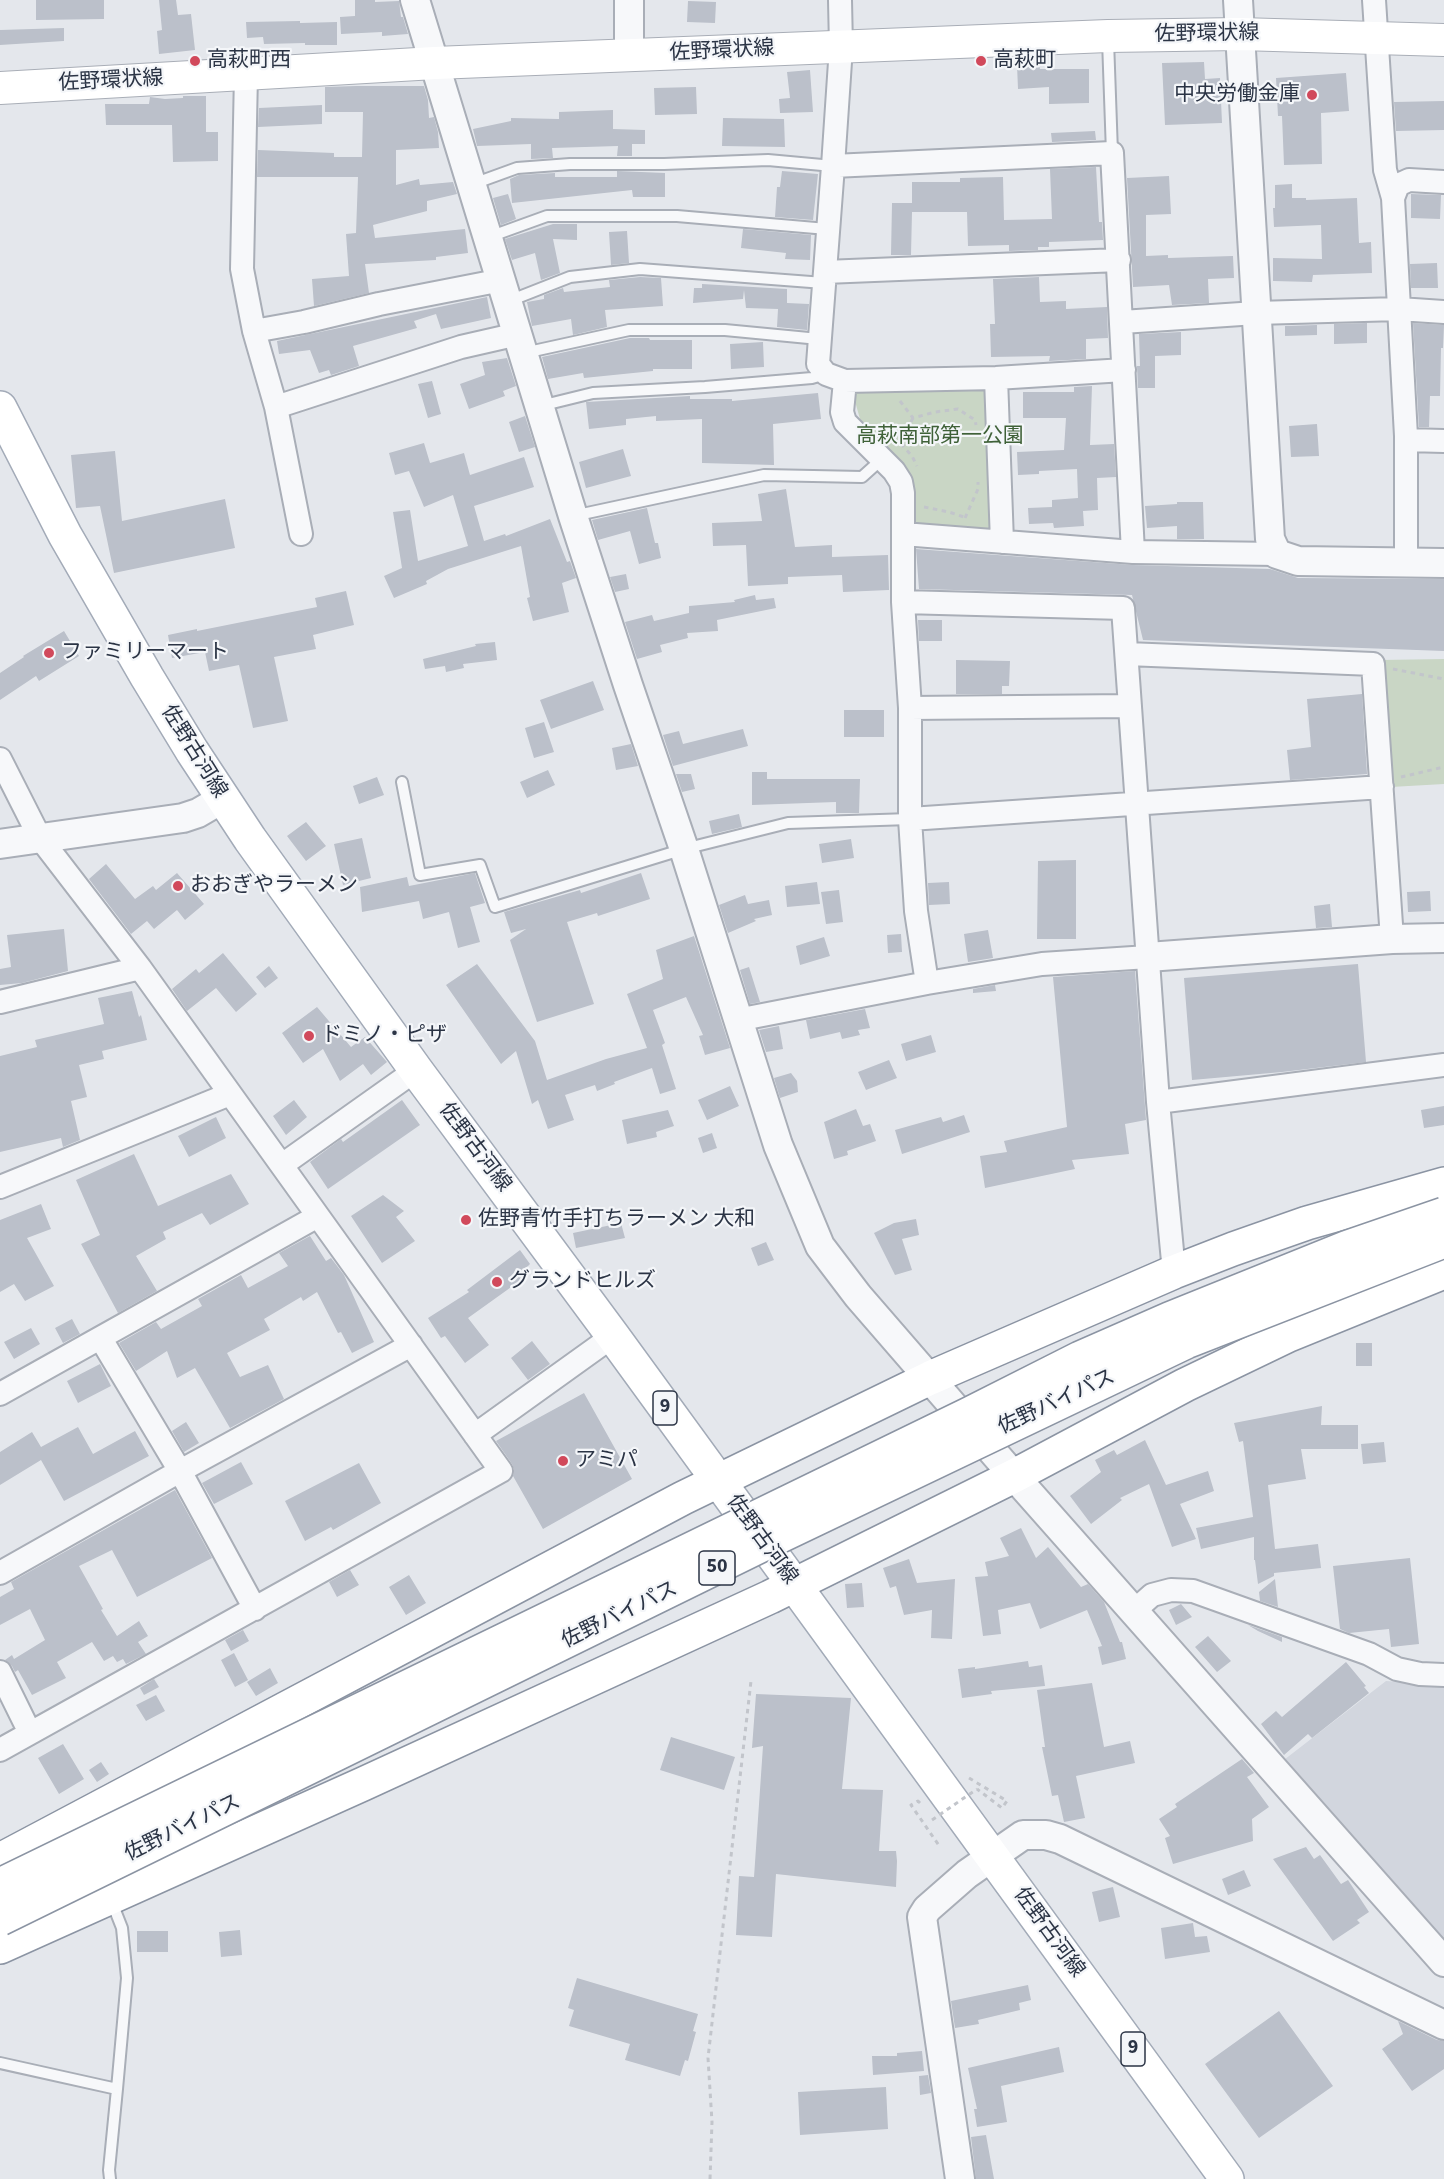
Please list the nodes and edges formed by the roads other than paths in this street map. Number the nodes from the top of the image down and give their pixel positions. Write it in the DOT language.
graph roads {
  1 [pos="415,0"];
  2 [pos="629,0"];
  3 [pos="840,0"];
  4 [pos="1238,0"];
  5 [pos="1374,0"];
  6 [pos="1240,34"];
  7 [pos="1108,36"];
  8 [pos="1376,37"];
  9 [pos="1444,40"];
  10 [pos="841,47"];
  11 [pos="629,56"];
  12 [pos="435,63"];
  13 [pos="246,74"];
  14 [pos="0,88"];
  15 [pos="1112,153"];
  16 [pos="833,166"];
  17 [pos="1444,182"];
  18 [pos="472,184"];
  19 [pos="1393,198"];
  20 [pos="827,229"];
  21 [pos="489,237"];
  22 [pos="1119,260"];
  23 [pos="824,277"];
  24 [pos="505,291"];
  25 [pos="1399,309"];
  26 [pos="1444,312"];
  27 [pos="1256,313"];
  28 [pos="1122,322"];
  29 [pos="254,331"];
  30 [pos="819,339"];
  31 [pos="521,344"];
  32 [pos="1124,370"];
  33 [pos="836,377"];
  34 [pos="996,378"];
  35 [pos="540,406"];
  36 [pos="276,407"];
  37 [pos="2,416"];
  38 [pos="1406,440"];
  39 [pos="1444,441"];
  40 [pos="882,459"];
  41 [pos="573,516"];
  42 [pos="301,534"];
  43 [pos="903,534"];
  44 [pos="1002,542"];
  45 [pos="1133,552"];
  46 [pos="1277,554"];
  47 [pos="1406,561"];
  48 [pos="1444,563"];
  49 [pos="903,602"];
  50 [pos="1127,654"];
  51 [pos="1130,706"];
  52 [pos="910,708"];
  53 [pos="0,759"];
  54 [pos="402,782"];
  55 [pos="1382,784"];
  56 [pos="222,799"];
  57 [pos="1138,803"];
  58 [pos="910,819"];
  59 [pos="40,838"];
  60 [pos="0,844"];
  61 [pos="684,849"];
  62 [pos="1444,938"];
  63 [pos="1392,939"];
  64 [pos="1148,957"];
  65 [pos="140,968"];
  66 [pos="927,983"];
  67 [pos="0,1002"];
  68 [pos="737,1020"];
  69 [pos="1444,1065"];
  70 [pos="416,1070"];
  71 [pos="230,1094"];
  72 [pos="1158,1102"];
  73 [pos="282,1166"];
  74 [pos="1444,1184"];
  75 [pos="0,1187"];
  76 [pos="1444,1214"];
  77 [pos="318,1216"];
  78 [pos="1444,1242"];
  79 [pos="1174,1272"];
  80 [pos="1444,1272"];
  81 [pos="613,1336"];
  82 [pos="101,1339"];
  83 [pos="411,1346"];
  84 [pos="930,1378"];
  85 [pos="0,1394"];
  86 [pos="475,1435"];
  87 [pos="180,1472"];
  88 [pos="1014,1476"];
  89 [pos="717,1480"];
  90 [pos="0,1574"];
  91 [pos="794,1586"];
  92 [pos="255,1609"];
  93 [pos="1134,1611"];
  94 [pos="0,1672"];
  95 [pos="1444,1675"];
  96 [pos="30,1733"];
  97 [pos="0,1750"];
  98 [pos="992,1855"];
  99 [pos="0,1860"];
  100 [pos="0,1885"];
  101 [pos="110,1898"];
  102 [pos="0,1919"];
  103 [pos="0,1947"];
  104 [pos="1444,1962"];
  105 [pos="1440,2020"];
  106 [pos="0,2063"];
  107 [pos="117,2089"];
  108 [pos="110,2179"];
  109 [pos="960,2179"];
  110 [pos="1227,2179"];
  1 -- 12 [label="street"];
  2 -- 11 [label="street"];
  3 -- 10 [label="street"];
  4 -- 6 [label="street"];
  5 -- 8 [label="street"];
  6 -- 7 [label="main road, 佐野環状線"];
  6 -- 8 [label="main road, 佐野環状線"];
  6 -- 27 [label="street"];
  7 -- 10 [label="main road, 佐野環状線"];
  7 -- 15 [label="lane"];
  8 -- 9 [label="main road, 佐野環状線"];
  8 -- 19 [label="street"];
  10 -- 11 [label="main road, 佐野環状線"];
  10 -- 16 [label="street"];
  11 -- 12 [label="main road, 佐野環状線"];
  12 -- 13 [label="main road, 佐野環状線"];
  12 -- 18 [label="street"];
  13 -- 14 [label="main road, 佐野環状線"];
  13 -- 29 [label="street"];
  15 -- 16 [label="street"];
  15 -- 22 [label="street"];
  16 -- 18 [label="lane"];
  16 -- 20 [label="street"];
  17 -- 19 [label="street"];
  18 -- 21 [label="street"];
  19 -- 25 [label="street"];
  20 -- 21 [label="lane"];
  20 -- 23 [label="street"];
  21 -- 24 [label="street"];
  22 -- 23 [label="street"];
  22 -- 28 [label="street"];
  23 -- 24 [label="lane"];
  23 -- 30 [label="street"];
  24 -- 29 [label="street"];
  24 -- 31 [label="street"];
  25 -- 26 [label="street"];
  25 -- 27 [label="street"];
  25 -- 38 [label="street"];
  27 -- 28 [label="street"];
  27 -- 46 [label="street"];
  28 -- 32 [label="street"];
  29 -- 36 [label="street"];
  30 -- 31 [label="lane"];
  30 -- 33 [label="street"];
  31 -- 35 [label="street"];
  31 -- 36 [label="street"];
  32 -- 34 [label="street"];
  32 -- 45 [label="street"];
  33 -- 34 [label="street"];
  33 -- 35 [label="lane"];
  33 -- 40 [label="street"];
  34 -- 44 [label="street"];
  35 -- 41 [label="street"];
  36 -- 42 [label="street"];
  37 -- 56 [label="main road, 佐野古河線 / 9"];
  38 -- 39 [label="street"];
  38 -- 47 [label="street"];
  40 -- 41 [label="lane"];
  40 -- 43 [label="street"];
  41 -- 61 [label="street"];
  43 -- 44 [label="street"];
  43 -- 49 [label="street"];
  44 -- 45 [label="street"];
  45 -- 46 [label="street"];
  46 -- 47 [label="street"];
  47 -- 48 [label="street"];
  49 -- 50 [label="street"];
  49 -- 52 [label="street"];
  50 -- 51 [label="street"];
  50 -- 55 [label="street"];
  51 -- 52 [label="street"];
  51 -- 57 [label="street"];
  52 -- 58 [label="street"];
  53 -- 59 [label="street"];
  54 -- 61 [label="lane"];
  55 -- 57 [label="street"];
  55 -- 63 [label="street"];
  56 -- 59 [label="street"];
  56 -- 70 [label="main road, 佐野古河線 / 9"];
  57 -- 58 [label="street"];
  57 -- 64 [label="street"];
  58 -- 61 [label="lane"];
  58 -- 66 [label="street"];
  59 -- 60 [label="street"];
  59 -- 65 [label="street"];
  61 -- 68 [label="street"];
  62 -- 63 [label="street"];
  63 -- 64 [label="street"];
  64 -- 66 [label="street"];
  64 -- 72 [label="street"];
  65 -- 67 [label="street"];
  65 -- 71 [label="street"];
  66 -- 68 [label="street"];
  68 -- 84 [label="street"];
  69 -- 72 [label="street"];
  70 -- 73 [label="street"];
  70 -- 81 [label="main road, 佐野古河線 / 9"];
  71 -- 73 [label="street"];
  71 -- 75 [label="street"];
  72 -- 79 [label="street"];
  73 -- 77 [label="street"];
  74 -- 79 [label="main road"];
  76 -- 100 [label="main road, 佐野バイパス / 50, bridge"];
  77 -- 82 [label="street"];
  77 -- 83 [label="street"];
  78 -- 102 [label="main road, 佐野バイパス / 50, bridge"];
  79 -- 84 [label="main road"];
  80 -- 88 [label="main road"];
  81 -- 86 [label="street"];
  81 -- 89 [label="main road, 佐野古河線 / 9"];
  82 -- 85 [label="street"];
  82 -- 87 [label="street"];
  83 -- 86 [label="street"];
  83 -- 87 [label="street"];
  84 -- 88 [label="street"];
  84 -- 89 [label="main road"];
  86 -- 92 [label="street"];
  87 -- 90 [label="street"];
  87 -- 92 [label="street"];
  88 -- 91 [label="main road"];
  88 -- 93 [label="street"];
  89 -- 91 [label="main road, 佐野古河線 / 9"];
  89 -- 99 [label="main road"];
  91 -- 98 [label="main road, 佐野古河線 / 9"];
  91 -- 101 [label="main road"];
  92 -- 96 [label="street"];
  93 -- 95 [label="street"];
  93 -- 104 [label="street"];
  94 -- 96 [label="street"];
  96 -- 97 [label="street"];
  98 -- 105 [label="street"];
  98 -- 109 [label="street"];
  98 -- 110 [label="main road, 佐野古河線 / 9"];
  101 -- 103 [label="main road"];
  101 -- 107 [label="lane"];
  106 -- 107 [label="lane"];
  107 -- 108 [label="lane"];
}
